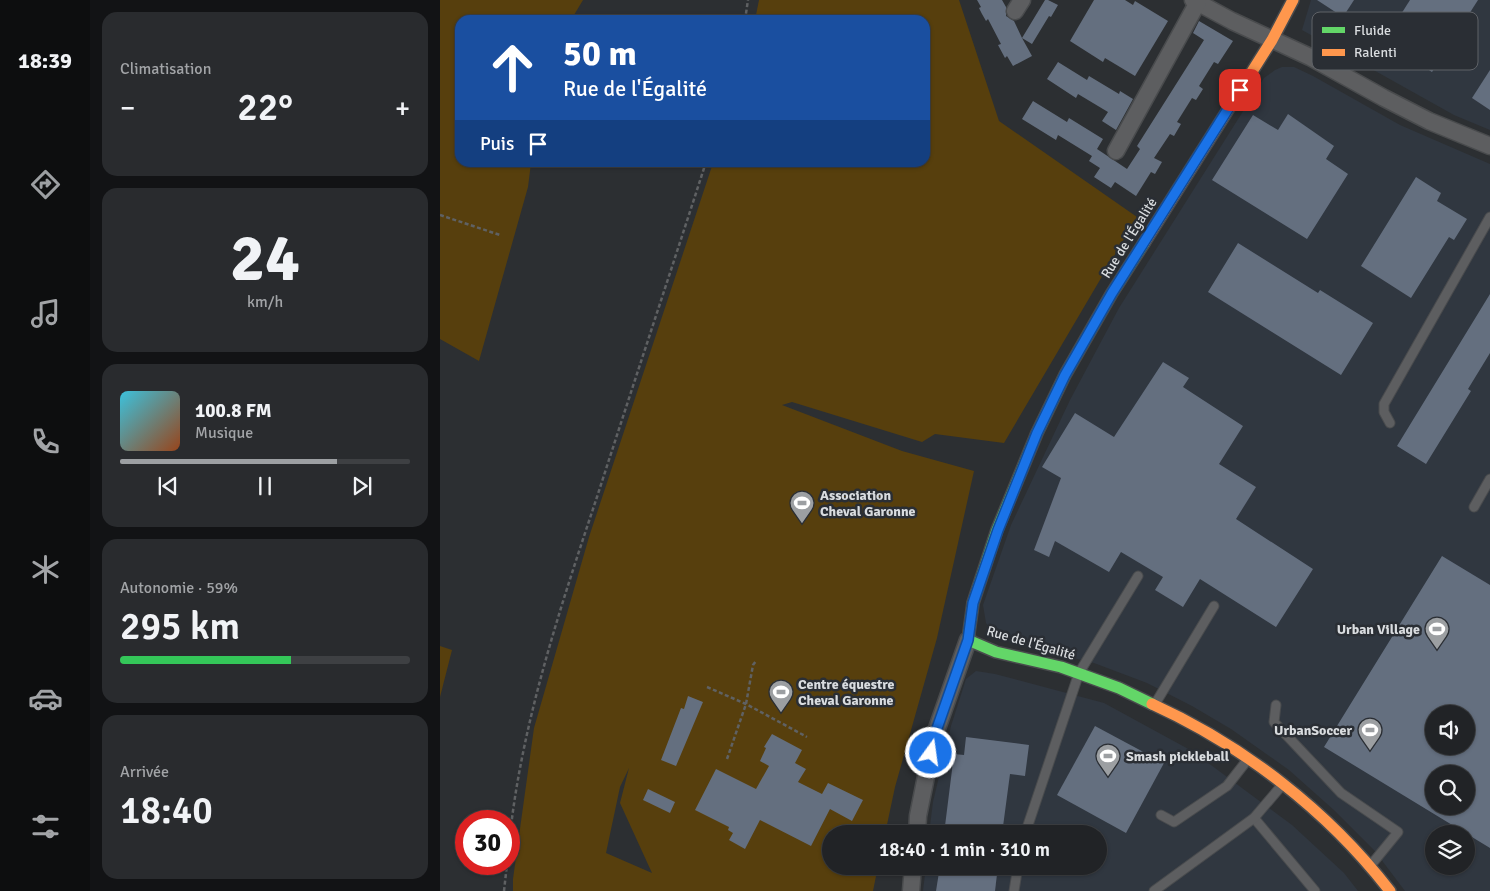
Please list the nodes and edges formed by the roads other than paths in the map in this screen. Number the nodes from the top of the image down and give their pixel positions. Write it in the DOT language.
graph roads {
  1 [pos="1293,0"];
  2 [pos="1196,1"];
  3 [pos="1272,40"];
  4 [pos="1312,57"];
  5 [pos="1335,70"];
  6 [pos="1490,146"];
  7 [pos="1116,151"];
  8 [pos="1490,217"];
  9 [pos="1390,423"];
  10 [pos="1490,479"];
  11 [pos="1474,507"];
  12 [pos="1138,576"];
  13 [pos="1214,606"];
  14 [pos="968,640"];
  15 [pos="1079,673"];
  16 [pos="1154,704"];
  17 [pos="1276,705"];
  18 [pos="1248,758"];
  19 [pos="1283,784"];
  20 [pos="1161,814"];
  21 [pos="1254,818"];
  22 [pos="918,825"];
  23 [pos="1028,825"];
  24 [pos="1370,865"];
  25 [pos="912,875"];
  26 [pos="1017,875"];
  27 [pos="911,891"];
  28 [pos="1014,891"];
  29 [pos="1154,891"];
  30 [pos="1315,891"];
  31 [pos="1390,891"];
  1 -- 3 [label="street, Rue de l'Égalité"];
  2 -- 3 [label="street"];
  2 -- 7 [label="street"];
  3 -- 4 [label="street"];
  3 -- 14 [label="street, Rue de l'Égalité"];
  5 -- 6 [label="street"];
  8 -- 9 [label="lane"];
  10 -- 11 [label="lane"];
  12 -- 15 [label="lane"];
  13 -- 16 [label="lane"];
  14 -- 15 [label="street, Rue de l'Égalité"];
  14 -- 22 [label="street"];
  15 -- 16 [label="street, Rue de l'Égalité"];
  15 -- 23 [label="lane"];
  16 -- 18 [label="street, Rue de l'Égalité"];
  17 -- 24 [label="lane"];
  18 -- 19 [label="street, Rue de l'Égalité"];
  18 -- 20 [label="lane"];
  19 -- 21 [label="lane"];
  19 -- 24 [label="street, Rue de l'Égalité"];
  21 -- 29 [label="lane"];
  21 -- 30 [label="lane"];
  24 -- 31 [label="street, Rue de l'Égalité"];
  25 -- 27 [label="street"];
  26 -- 28 [label="lane"];
}
